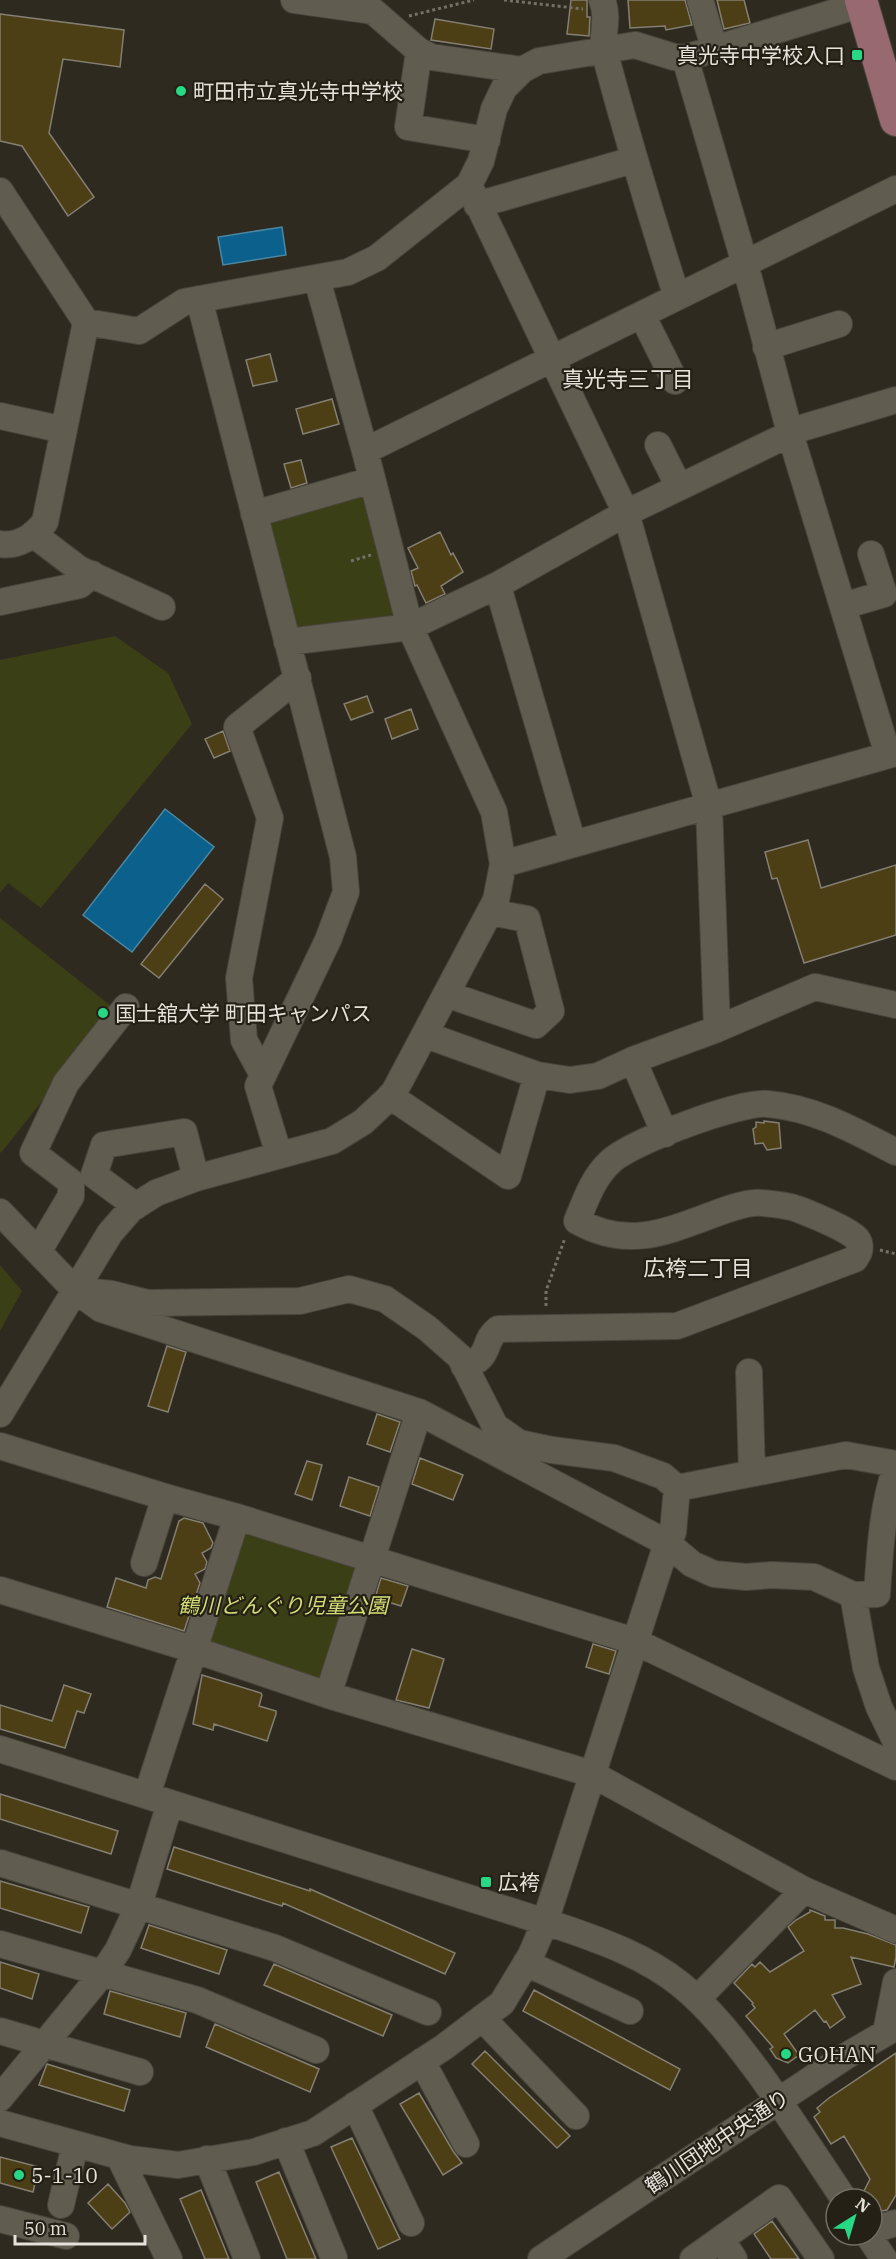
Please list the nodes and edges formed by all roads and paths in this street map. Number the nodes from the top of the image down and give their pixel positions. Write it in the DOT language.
graph roads {
  1 [pos="294,0"];
  2 [pos="474,0"];
  3 [pos="504,0"];
  4 [pos="700,0"];
  5 [pos="862,2"];
  6 [pos="604,6"];
  7 [pos="387,22"];
  8 [pos="714,47"];
  9 [pos="603,49"];
  10 [pos="419,51"];
  11 [pos="887,53"];
  12 [pos="686,57"];
  13 [pos="522,70"];
  14 [pos="896,120"];
  15 [pos="487,140"];
  16 [pos="633,160"];
  17 [pos="896,189"];
  18 [pos="0,191"];
  19 [pos="473,195"];
  20 [pos="745,264"];
  21 [pos="317,279"];
  22 [pos="677,297"];
  23 [pos="199,299"];
  24 [pos="642,315"];
  25 [pos="86,322"];
  26 [pos="839,324"];
  27 [pos="766,347"];
  28 [pos="551,360"];
  29 [pos="675,381"];
  30 [pos="896,400"];
  31 [pos="0,416"];
  32 [pos="64,430"];
  33 [pos="790,434"];
  34 [pos="658,445"];
  35 [pos="365,451"];
  36 [pos="372,480"];
  37 [pos="679,487"];
  38 [pos="626,513"];
  39 [pos="254,514"];
  40 [pos="33,534"];
  41 [pos="0,544"];
  42 [pos="871,554"];
  43 [pos="92,574"];
  44 [pos="496,586"];
  45 [pos="0,602"];
  46 [pos="843,606"];
  47 [pos="162,607"];
  48 [pos="410,627"];
  49 [pos="287,642"];
  50 [pos="298,678"];
  51 [pos="892,754"];
  52 [pos="709,806"];
  53 [pos="573,844"];
  54 [pos="503,864"];
  55 [pos="490,912"];
  56 [pos="446,994"];
  57 [pos="896,1005"];
  58 [pos="126,1006"];
  59 [pos="717,1029"];
  60 [pos="426,1035"];
  61 [pos="633,1060"];
  62 [pos="263,1075"];
  63 [pos="537,1075"];
  64 [pos="390,1096"];
  65 [pos="665,1134"];
  66 [pos="896,1152"];
  67 [pos="279,1155"];
  68 [pos="196,1178"];
  69 [pos="136,1206"];
  70 [pos="0,1212"];
  71 [pos="563,1246"];
  72 [pos="39,1250"];
  73 [pos="75,1290"];
  74 [pos="546,1304"];
  75 [pos="464,1366"];
  76 [pos="749,1372"];
  77 [pos="419,1412"];
  78 [pos="0,1414"];
  79 [pos="0,1446"];
  80 [pos="896,1466"];
  81 [pos="752,1473"];
  82 [pos="677,1488"];
  83 [pos="165,1497"];
  84 [pos="237,1516"];
  85 [pos="667,1543"];
  86 [pos="373,1559"];
  87 [pos="144,1563"];
  88 [pos="0,1590"];
  89 [pos="853,1595"];
  90 [pos="634,1641"];
  91 [pos="195,1650"];
  92 [pos="328,1695"];
  93 [pos="896,1742"];
  94 [pos="0,1749"];
  95 [pos="896,1767"];
  96 [pos="592,1774"];
  97 [pos="158,1799"];
  98 [pos="0,1863"];
  99 [pos="804,1890"];
  100 [pos="139,1905"];
  101 [pos="544,1922"];
  102 [pos="896,1930"];
  103 [pos="0,1944"];
  104 [pos="526,1963"];
  105 [pos="102,1974"];
  106 [pos="896,1982"];
  107 [pos="697,1999"];
  108 [pos="630,2011"];
  109 [pos="428,2012"];
  110 [pos="483,2018"];
  111 [pos="891,2030"];
  112 [pos="0,2031"];
  113 [pos="42,2044"];
  114 [pos="316,2050"];
  115 [pos="422,2061"];
  116 [pos="140,2072"];
  117 [pos="0,2098"];
  118 [pos="778,2100"];
  119 [pos="355,2105"];
  120 [pos="576,2116"];
  121 [pos="0,2123"];
  122 [pos="286,2141"];
  123 [pos="466,2144"];
  124 [pos="75,2145"];
  125 [pos="119,2156"];
  126 [pos="207,2160"];
  127 [pos="836,2187"];
  128 [pos="61,2205"];
  129 [pos="0,2219"];
  130 [pos="411,2223"];
  131 [pos="66,2235"];
  132 [pos="728,2249"];
  133 [pos="334,2258"];
  134 [pos="169,2259"];
  135 [pos="247,2259"];
  136 [pos="541,2259"];
  137 [pos="693,2259"];
  138 [pos="821,2259"];
  1 -- 7 [label="street"];
  2 -- 7 [label="path"];
  3 -- 6 [label="path"];
  4 -- 8 [label="street"];
  5 -- 8 [label="street"];
  5 -- 11 [label="main road"];
  6 -- 9 [label="street"];
  7 -- 10 [label="street"];
  8 -- 12 [label="street"];
  9 -- 12 [label="street"];
  9 -- 13 [label="street"];
  9 -- 16 [label="street"];
  10 -- 13 [label="street"];
  10 -- 15 [label="street"];
  11 -- 14 [label="main road"];
  12 -- 20 [label="street"];
  13 -- 15 [label="street"];
  15 -- 19 [label="street"];
  16 -- 19 [label="street"];
  16 -- 22 [label="street"];
  17 -- 20 [label="street"];
  18 -- 25 [label="street"];
  19 -- 21 [label="street"];
  19 -- 28 [label="street"];
  20 -- 22 [label="street"];
  20 -- 27 [label="street"];
  21 -- 23 [label="street"];
  21 -- 35 [label="street"];
  22 -- 24 [label="street"];
  23 -- 25 [label="street"];
  23 -- 39 [label="street"];
  24 -- 28 [label="street"];
  24 -- 29 [label="street"];
  25 -- 32 [label="street"];
  26 -- 27 [label="street"];
  27 -- 33 [label="street"];
  28 -- 35 [label="street"];
  28 -- 38 [label="street"];
  30 -- 33 [label="street"];
  31 -- 32 [label="street"];
  32 -- 40 [label="street"];
  33 -- 37 [label="street"];
  33 -- 46 [label="street"];
  34 -- 37 [label="street"];
  35 -- 36 [label="street"];
  36 -- 39 [label="street"];
  36 -- 48 [label="street"];
  37 -- 38 [label="street"];
  38 -- 44 [label="street"];
  38 -- 52 [label="street"];
  39 -- 49 [label="street"];
  40 -- 41 [label="street"];
  40 -- 43 [label="street"];
  42 -- 46 [label="street"];
  43 -- 45 [label="street"];
  43 -- 47 [label="street"];
  44 -- 48 [label="street"];
  44 -- 53 [label="street"];
  46 -- 51 [label="street"];
  48 -- 49 [label="street"];
  48 -- 54 [label="street"];
  49 -- 50 [label="street"];
  50 -- 62 [label="street"];
  50 -- 62 [label="street"];
  51 -- 52 [label="street"];
  52 -- 53 [label="street"];
  52 -- 59 [label="street"];
  53 -- 54 [label="street"];
  54 -- 55 [label="street"];
  55 -- 56 [label="street"];
  55 -- 56 [label="street"];
  56 -- 60 [label="street"];
  57 -- 59 [label="street"];
  58 -- 72 [label="street"];
  59 -- 61 [label="street"];
  60 -- 63 [label="street"];
  60 -- 64 [label="street"];
  61 -- 63 [label="street"];
  61 -- 65 [label="street"];
  62 -- 67 [label="street"];
  63 -- 64 [label="street"];
  64 -- 67 [label="street"];
  65 -- 66 [label="street"];
  65 -- 75 [label="street"];
  67 -- 68 [label="street"];
  68 -- 69 [label="street"];
  68 -- 69 [label="street"];
  69 -- 73 [label="street"];
  70 -- 72 [label="street"];
  71 -- 74 [label="path"];
  72 -- 73 [label="street"];
  73 -- 75 [label="street"];
  73 -- 77 [label="street"];
  73 -- 78 [label="street"];
  75 -- 82 [label="street"];
  76 -- 81 [label="street"];
  77 -- 85 [label="street"];
  77 -- 86 [label="street"];
  79 -- 83 [label="street"];
  80 -- 81 [label="street"];
  80 -- 89 [label="street"];
  81 -- 82 [label="street"];
  82 -- 85 [label="street"];
  83 -- 84 [label="street"];
  83 -- 87 [label="street"];
  84 -- 86 [label="street"];
  84 -- 91 [label="street"];
  85 -- 89 [label="street"];
  85 -- 90 [label="street"];
  86 -- 90 [label="street"];
  86 -- 92 [label="street"];
  88 -- 91 [label="street"];
  89 -- 93 [label="street"];
  90 -- 95 [label="street"];
  90 -- 96 [label="street"];
  91 -- 92 [label="street"];
  91 -- 97 [label="street"];
  92 -- 96 [label="street"];
  94 -- 97 [label="street"];
  96 -- 99 [label="street"];
  96 -- 101 [label="street"];
  97 -- 100 [label="street"];
  97 -- 101 [label="street"];
  98 -- 100 [label="street"];
  99 -- 102 [label="street"];
  99 -- 107 [label="street"];
  100 -- 105 [label="street"];
  100 -- 109 [label="street"];
  101 -- 104 [label="street"];
  101 -- 107 [label="street"];
  103 -- 105 [label="street"];
  104 -- 108 [label="street"];
  104 -- 110 [label="street"];
  105 -- 113 [label="street"];
  105 -- 114 [label="street"];
  106 -- 111 [label="street"];
  107 -- 118 [label="street"];
  110 -- 115 [label="street"];
  110 -- 120 [label="street"];
  111 -- 118 [label="street, 鶴川団地中央通り"];
  112 -- 113 [label="street"];
  113 -- 116 [label="street"];
  113 -- 117 [label="street"];
  115 -- 119 [label="street"];
  115 -- 123 [label="street"];
  118 -- 127 [label="street"];
  118 -- 136 [label="street, 鶴川団地中央通り"];
  119 -- 122 [label="street"];
  119 -- 130 [label="street"];
  121 -- 124 [label="street"];
  122 -- 126 [label="street"];
  122 -- 133 [label="street"];
  124 -- 125 [label="street"];
  124 -- 128 [label="street"];
  125 -- 126 [label="street"];
  125 -- 134 [label="street"];
  126 -- 135 [label="street"];
  129 -- 131 [label="street"];
  132 -- 137 [label="street"];
  132 -- 138 [label="street"];
}
